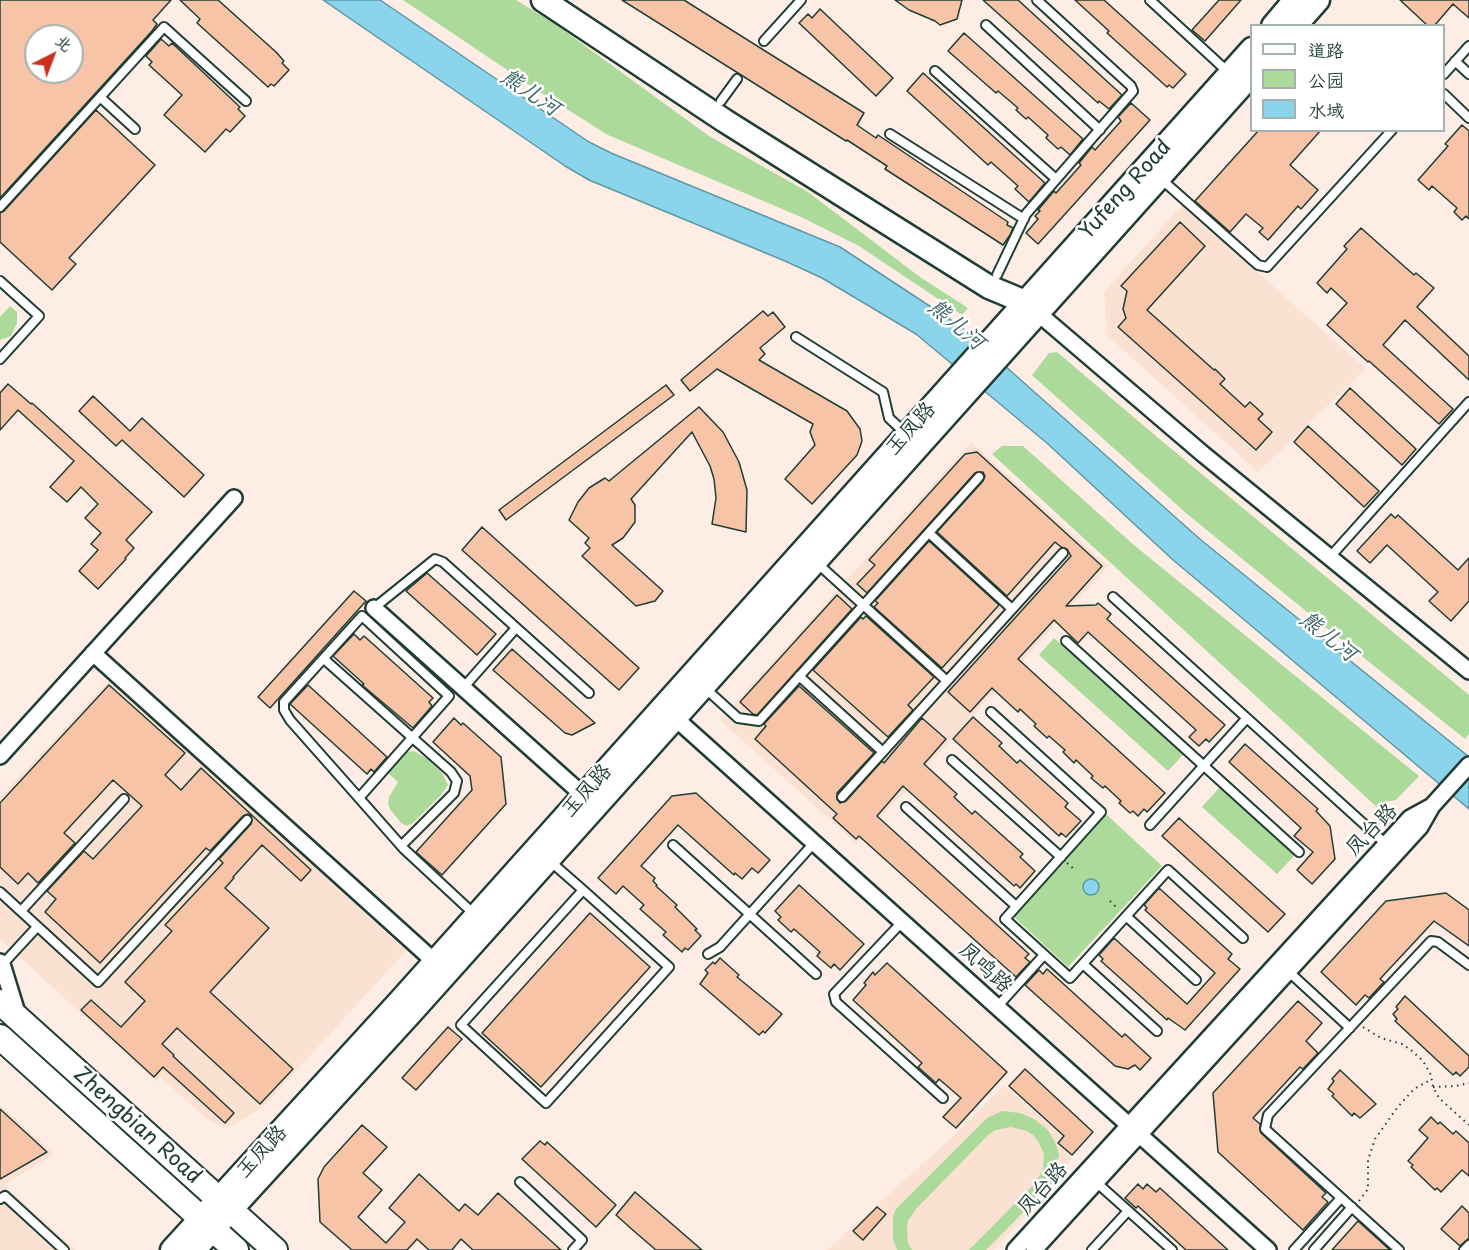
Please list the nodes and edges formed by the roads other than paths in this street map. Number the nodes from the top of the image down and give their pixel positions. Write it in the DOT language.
graph roads {
  1 [pos="543,0"];
  2 [pos="569,0"];
  3 [pos="801,0"];
  4 [pos="1037,0"];
  5 [pos="1150,0"];
  6 [pos="1296,0"];
  7 [pos="1318,0"];
  8 [pos="1275,24"];
  9 [pos="1297,24"];
  10 [pos="986,26"];
  11 [pos="764,41"];
  12 [pos="1469,46"];
  13 [pos="1250,52"];
  14 [pos="1455,61"];
  15 [pos="935,70"];
  16 [pos="1445,72"];
  17 [pos="1241,74"];
  18 [pos="1469,74"];
  19 [pos="737,79"];
  20 [pos="1445,96"];
  21 [pos="100,97"];
  22 [pos="246,101"];
  23 [pos="721,101"];
  24 [pos="1469,118"];
  25 [pos="135,129"];
  26 [pos="1100,130"];
  27 [pos="1390,132"];
  28 [pos="890,134"];
  29 [pos="1159,177"];
  30 [pos="1056,179"];
  31 [pos="0,207"];
  32 [pos="1024,219"];
  33 [pos="997,275"];
  34 [pos="0,281"];
  35 [pos="1031,307"];
  36 [pos="1007,334"];
  37 [pos="796,337"];
  38 [pos="0,359"];
  39 [pos="953,394"];
  40 [pos="1469,402"];
  41 [pos="906,434"];
  42 [pos="979,477"];
  43 [pos="234,498"];
  44 [pos="928,533"];
  45 [pos="1063,553"];
  46 [pos="1330,557"];
  47 [pos="815,561"];
  48 [pos="1113,597"];
  49 [pos="864,605"];
  50 [pos="374,608"];
  51 [pos="1012,609"];
  52 [pos="516,628"];
  53 [pos="1066,641"];
  54 [pos="93,653"];
  55 [pos="324,659"];
  56 [pos="1469,671"];
  57 [pos="799,676"];
  58 [pos="947,681"];
  59 [pos="702,686"];
  60 [pos="463,688"];
  61 [pos="589,693"];
  62 [pos="991,712"];
  63 [pos="674,717"];
  64 [pos="1246,718"];
  65 [pos="412,738"];
  66 [pos="883,752"];
  67 [pos="0,756"];
  68 [pos="952,760"];
  69 [pos="1204,765"];
  70 [pos="1469,765"];
  71 [pos="583,795"];
  72 [pos="842,797"];
  73 [pos="359,798"];
  74 [pos="124,799"];
  75 [pos="1432,806"];
  76 [pos="906,807"];
  77 [pos="248,820"];
  78 [pos="1150,825"];
  79 [pos="814,843"];
  80 [pos="1386,844"];
  81 [pos="673,845"];
  82 [pos="401,846"];
  83 [pos="1299,852"];
  84 [pos="1061,857"];
  85 [pos="548,859"];
  86 [pos="583,890"];
  87 [pos="0,892"];
  88 [pos="1016,906"];
  89 [pos="21,911"];
  90 [pos="750,914"];
  91 [pos="476,916"];
  92 [pos="1126,916"];
  93 [pos="902,922"];
  94 [pos="37,927"];
  95 [pos="1243,938"];
  96 [pos="708,954"];
  97 [pos="1044,955"];
  98 [pos="435,962"];
  99 [pos="1,964"];
  100 [pos="1083,964"];
  101 [pos="1469,965"];
  102 [pos="1288,971"];
  103 [pos="816,974"];
  104 [pos="1196,980"];
  105 [pos="0,1002"];
  106 [pos="997,1007"];
  107 [pos="19,1019"];
  108 [pos="1350,1028"];
  109 [pos="1157,1031"];
  110 [pos="0,1038"];
  111 [pos="943,1098"];
  112 [pos="1134,1129"];
  113 [pos="520,1182"];
  114 [pos="1096,1182"];
  115 [pos="0,1198"];
  116 [pos="1341,1198"];
  117 [pos="224,1204"];
  118 [pos="1352,1207"];
  119 [pos="1128,1211"];
  120 [pos="207,1224"];
  121 [pos="1469,1245"];
  122 [pos="64,1250"];
  123 [pos="172,1250"];
  124 [pos="194,1250"];
  125 [pos="236,1250"];
  126 [pos="275,1250"];
  127 [pos="573,1250"];
  128 [pos="1015,1250"];
  129 [pos="1034,1250"];
  130 [pos="1092,1250"];
  131 [pos="1172,1250"];
  132 [pos="1268,1250"];
  133 [pos="1294,1250"];
  134 [pos="1314,1250"];
  135 [pos="1399,1250"];
  136 [pos="1464,1250"];
  1 -- 35 [label="street"];
  2 -- 23 [label="street"];
  3 -- 11 [label="lane"];
  4 -- 26 [label="lane"];
  5 -- 17 [label="lane"];
  6 -- 8 [label="street"];
  7 -- 9 [label="street"];
  10 -- 26 [label="lane"];
  12 -- 14 [label="lane"];
  13 -- 17 [label="street, Yufeng Road"];
  14 -- 16 [label="lane"];
  14 -- 18 [label="lane"];
  15 -- 30 [label="lane"];
  17 -- 29 [label="street, Yufeng Road"];
  17 -- 35 [label="street, Yufeng Road"];
  19 -- 23 [label="lane"];
  20 -- 24 [label="lane"];
  21 -- 22 [label="lane"];
  21 -- 25 [label="lane"];
  21 -- 31 [label="lane"];
  23 -- 33 [label="street"];
  26 -- 30 [label="lane"];
  27 -- 29 [label="lane"];
  28 -- 32 [label="lane"];
  29 -- 35 [label="street, Yufeng Road"];
  30 -- 32 [label="lane"];
  32 -- 33 [label="lane"];
  33 -- 35 [label="street"];
  34 -- 38 [label="lane"];
  35 -- 36 [label="street, Yufeng Road"];
  35 -- 46 [label="street"];
  36 -- 39 [label="street, 玉凤路"];
  37 -- 41 [label="lane"];
  39 -- 41 [label="street, 玉凤路"];
  39 -- 47 [label="street, 玉凤路"];
  40 -- 46 [label="lane"];
  41 -- 71 [label="street, 玉凤路"];
  42 -- 44 [label="lane"];
  43 -- 54 [label="street"];
  44 -- 49 [label="lane"];
  44 -- 51 [label="lane"];
  45 -- 51 [label="lane"];
  46 -- 56 [label="street"];
  47 -- 49 [label="lane"];
  47 -- 59 [label="street, 玉凤路"];
  48 -- 64 [label="lane"];
  49 -- 57 [label="lane"];
  49 -- 58 [label="lane"];
  50 -- 52 [label="lane"];
  50 -- 60 [label="street"];
  51 -- 58 [label="lane"];
  52 -- 60 [label="lane"];
  52 -- 61 [label="lane"];
  53 -- 69 [label="lane"];
  54 -- 67 [label="street"];
  54 -- 98 [label="street"];
  55 -- 65 [label="lane"];
  55 -- 65 [label="lane"];
  55 -- 73 [label="lane"];
  57 -- 59 [label="lane"];
  57 -- 66 [label="lane"];
  58 -- 66 [label="lane"];
  59 -- 63 [label="street, 玉凤路"];
  60 -- 71 [label="street"];
  62 -- 84 [label="lane"];
  63 -- 79 [label="street, 凤鸣路"];
  63 -- 85 [label="street, 玉凤路"];
  64 -- 69 [label="lane"];
  64 -- 80 [label="lane"];
  65 -- 73 [label="lane"];
  65 -- 82 [label="lane"];
  66 -- 72 [label="lane"];
  68 -- 84 [label="lane"];
  69 -- 78 [label="lane"];
  69 -- 83 [label="lane"];
  70 -- 75 [label="street"];
  71 -- 91 [label="street, 玉凤路"];
  73 -- 82 [label="lane"];
  74 -- 89 [label="lane"];
  75 -- 80 [label="street, 凤台路"];
  75 -- 102 [label="street, 凤台路"];
  76 -- 88 [label="lane"];
  77 -- 94 [label="lane"];
  79 -- 90 [label="lane"];
  79 -- 93 [label="street, 凤鸣路"];
  80 -- 112 [label="street, 凤台路"];
  81 -- 90 [label="lane"];
  82 -- 91 [label="lane"];
  84 -- 88 [label="lane"];
  85 -- 86 [label="lane"];
  85 -- 117 [label="street, 玉凤路"];
  86 -- 86 [label="lane"];
  87 -- 89 [label="lane"];
  88 -- 97 [label="lane"];
  89 -- 94 [label="lane"];
  90 -- 96 [label="lane"];
  90 -- 103 [label="lane"];
  91 -- 98 [label="street, 玉凤路"];
  92 -- 95 [label="lane"];
  92 -- 100 [label="lane"];
  92 -- 104 [label="lane"];
  93 -- 106 [label="street, 凤鸣路"];
  93 -- 111 [label="lane"];
  94 -- 99 [label="lane"];
  97 -- 100 [label="lane"];
  97 -- 106 [label="lane"];
  98 -- 117 [label="street, 玉凤路"];
  99 -- 107 [label="street"];
  100 -- 109 [label="lane"];
  101 -- 108 [label="lane"];
  102 -- 108 [label="lane"];
  102 -- 112 [label="street, 凤台路"];
  105 -- 107 [label="main road, Zhengbian Road"];
  106 -- 112 [label="street, 凤鸣路"];
  107 -- 117 [label="main road, Zhengbian Road"];
  108 -- 116 [label="lane"];
  110 -- 120 [label="main road, Zhengbian Road"];
  112 -- 114 [label="street, 凤台路"];
  112 -- 128 [label="street, 凤台路"];
  112 -- 132 [label="street, 凤鸣路"];
  113 -- 127 [label="lane"];
  114 -- 119 [label="lane"];
  114 -- 129 [label="street, 凤台路"];
  115 -- 122 [label="lane"];
  116 -- 118 [label="lane"];
  116 -- 133 [label="lane"];
  117 -- 120 [label="street, 玉凤路"];
  117 -- 126 [label="main road, Zhengbian Road"];
  118 -- 134 [label="lane"];
  118 -- 135 [label="lane"];
  119 -- 130 [label="lane"];
  119 -- 131 [label="lane"];
  120 -- 123 [label="street, 玉凤路"];
  120 -- 124 [label="street, 玉凤路"];
  120 -- 125 [label="main road, Zhengbian Road"];
  121 -- 136 [label="lane"];
}
